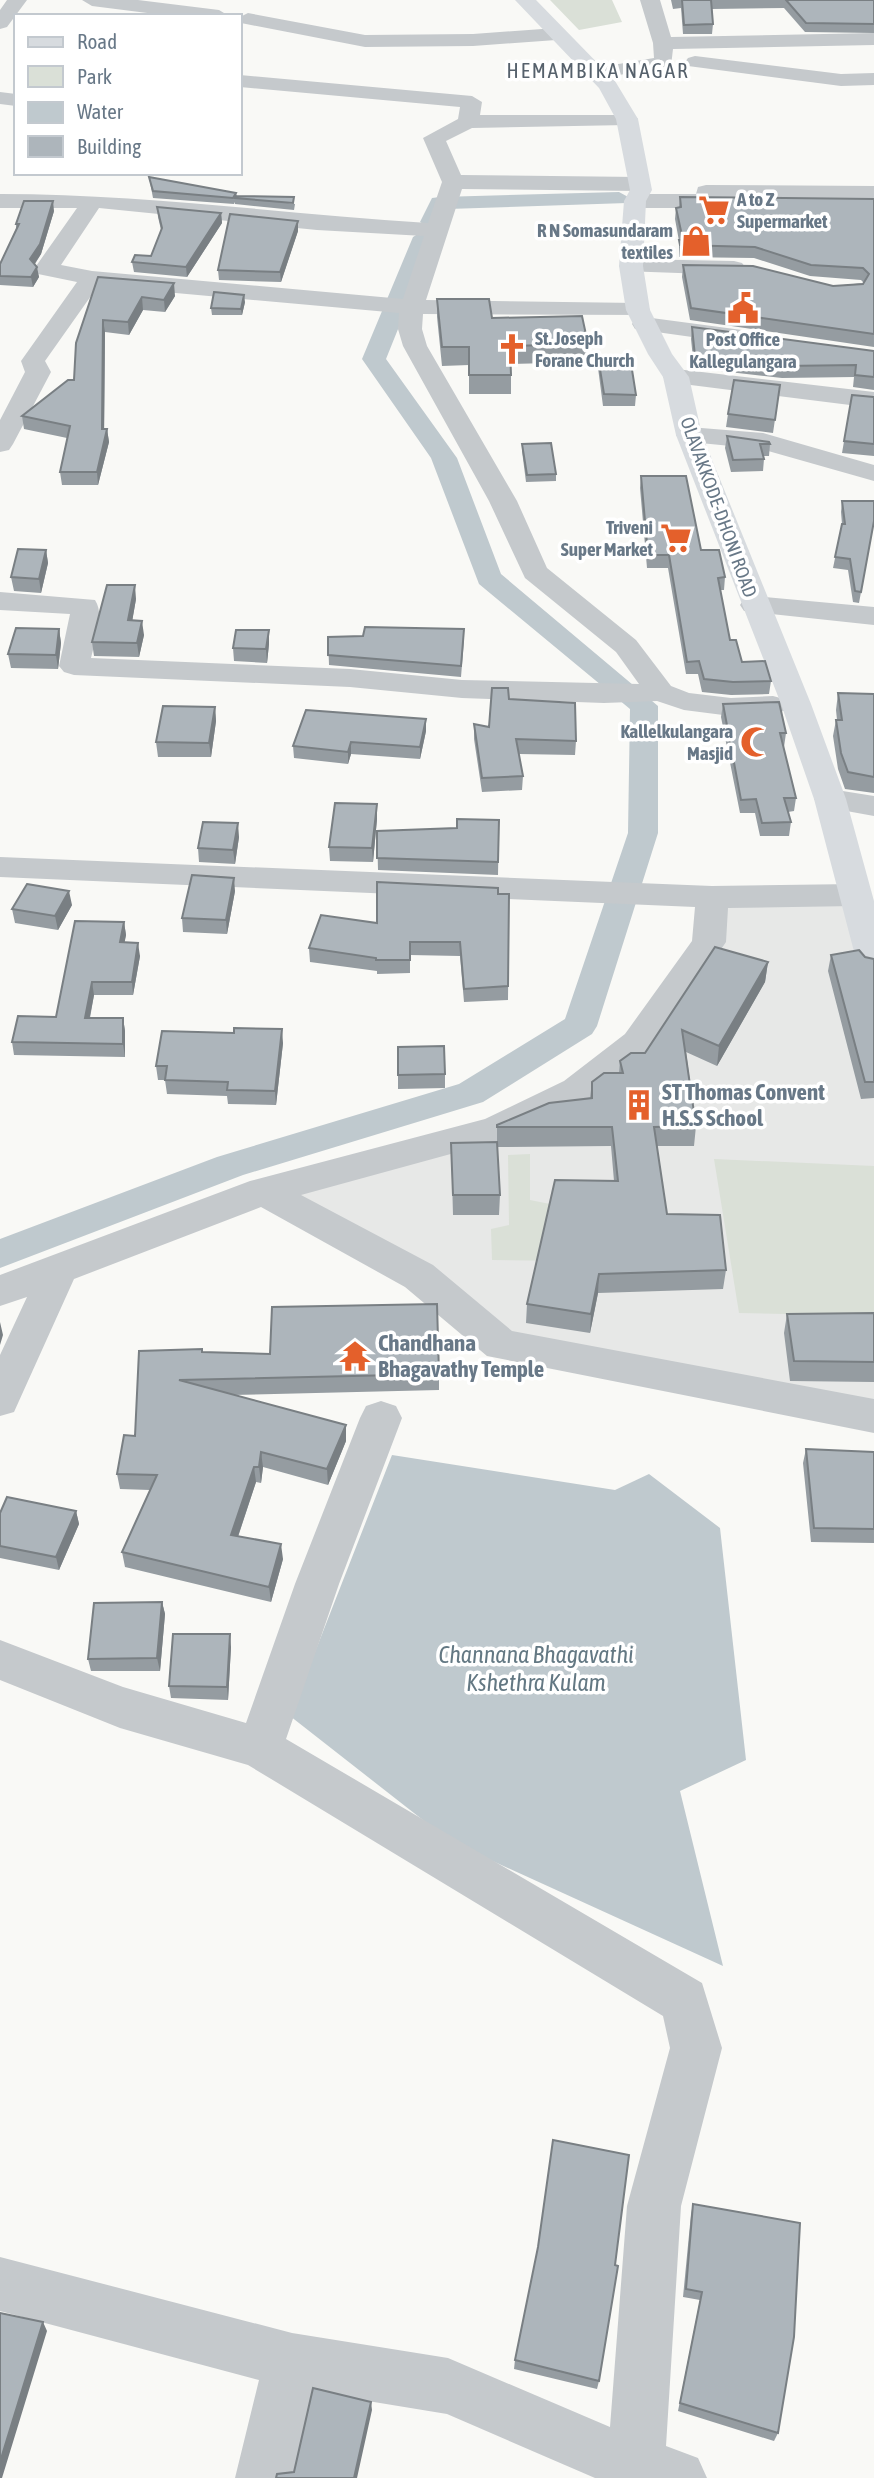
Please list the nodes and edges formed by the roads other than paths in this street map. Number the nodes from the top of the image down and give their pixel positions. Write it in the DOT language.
graph roads {
  1 [pos="18,0"];
  2 [pos="92,0"];
  3 [pos="525,0"];
  4 [pos="650,0"];
  5 [pos="133,11"];
  6 [pos="185,14"];
  7 [pos="0,23"];
  8 [pos="245,24"];
  9 [pos="556,34"];
  10 [pos="874,39"];
  11 [pos="664,53"];
  12 [pos="596,73"];
  13 [pos="874,79"];
  14 [pos="242,81"];
  15 [pos="627,119"];
  16 [pos="468,122"];
  17 [pos="24,183"];
  18 [pos="453,183"];
  19 [pos="638,192"];
  20 [pos="874,193"];
  21 [pos="4,201"];
  22 [pos="93,201"];
  23 [pos="874,201"];
  24 [pos="440,226"];
  25 [pos="631,266"];
  26 [pos="754,268"];
  27 [pos="92,278"];
  28 [pos="412,307"];
  29 [pos="641,317"];
  30 [pos="766,340"];
  31 [pos="677,377"];
  32 [pos="874,400"];
  33 [pos="689,435"];
  34 [pos="0,444"];
  35 [pos="874,472"];
  36 [pos="0,601"];
  37 [pos="754,606"];
  38 [pos="874,616"];
  39 [pos="660,692"];
  40 [pos="796,705"];
  41 [pos="830,799"];
  42 [pos="874,806"];
  43 [pos="0,867"];
  44 [pos="855,895"];
  45 [pos="712,897"];
  46 [pos="874,963"];
  47 [pos="263,1191"];
  48 [pos="59,1269"];
  49 [pos="0,1292"];
  50 [pos="0,1400"];
  51 [pos="874,1416"];
  52 [pos="381,1418"];
  53 [pos="0,1660"];
  54 [pos="260,1748"];
  55 [pos="0,2284"];
  56 [pos="292,2361"];
  57 [pos="650,2474"];
  58 [pos="264,2478"];
  1 -- 7 [label="street"];
  2 -- 5 [label="street"];
  3 -- 9 [label="main road, OLAVAKKODE-DHONI ROAD"];
  4 -- 11 [label="street"];
  5 -- 6 [label="street"];
  8 -- 9 [label="street"];
  9 -- 12 [label="main road, OLAVAKKODE-DHONI ROAD"];
  10 -- 11 [label="street"];
  11 -- 12 [label="street"];
  11 -- 13 [label="street"];
  12 -- 15 [label="main road, OLAVAKKODE-DHONI ROAD"];
  14 -- 16 [label="street"];
  15 -- 16 [label="street"];
  15 -- 19 [label="main road, OLAVAKKODE-DHONI ROAD"];
  16 -- 18 [label="street"];
  17 -- 21 [label="street"];
  18 -- 19 [label="street"];
  18 -- 24 [label="street"];
  19 -- 20 [label="street"];
  19 -- 23 [label="street"];
  19 -- 25 [label="main road, OLAVAKKODE-DHONI ROAD"];
  21 -- 22 [label="street"];
  22 -- 24 [label="street"];
  22 -- 27 [label="street"];
  24 -- 28 [label="street"];
  25 -- 26 [label="street"];
  25 -- 29 [label="main road, OLAVAKKODE-DHONI ROAD"];
  27 -- 28 [label="street"];
  27 -- 34 [label="street"];
  28 -- 29 [label="street"];
  28 -- 39 [label="street"];
  29 -- 30 [label="street"];
  29 -- 31 [label="main road, OLAVAKKODE-DHONI ROAD"];
  31 -- 32 [label="street"];
  31 -- 33 [label="main road, OLAVAKKODE-DHONI ROAD"];
  33 -- 35 [label="street"];
  33 -- 37 [label="main road, OLAVAKKODE-DHONI ROAD"];
  36 -- 39 [label="street"];
  37 -- 38 [label="street"];
  37 -- 40 [label="main road, OLAVAKKODE-DHONI ROAD"];
  39 -- 40 [label="street"];
  40 -- 41 [label="main road, OLAVAKKODE-DHONI ROAD"];
  41 -- 42 [label="street"];
  41 -- 44 [label="main road, OLAVAKKODE-DHONI ROAD"];
  43 -- 45 [label="street"];
  44 -- 45 [label="street"];
  44 -- 46 [label="main road, OLAVAKKODE-DHONI ROAD"];
  45 -- 47 [label="street"];
  47 -- 48 [label="street"];
  47 -- 51 [label="street"];
  48 -- 49 [label="street"];
  48 -- 50 [label="street"];
  52 -- 54 [label="street"];
  53 -- 54 [label="street"];
  54 -- 57 [label="street"];
  55 -- 56 [label="street"];
  56 -- 57 [label="street"];
  56 -- 58 [label="street"];
}
